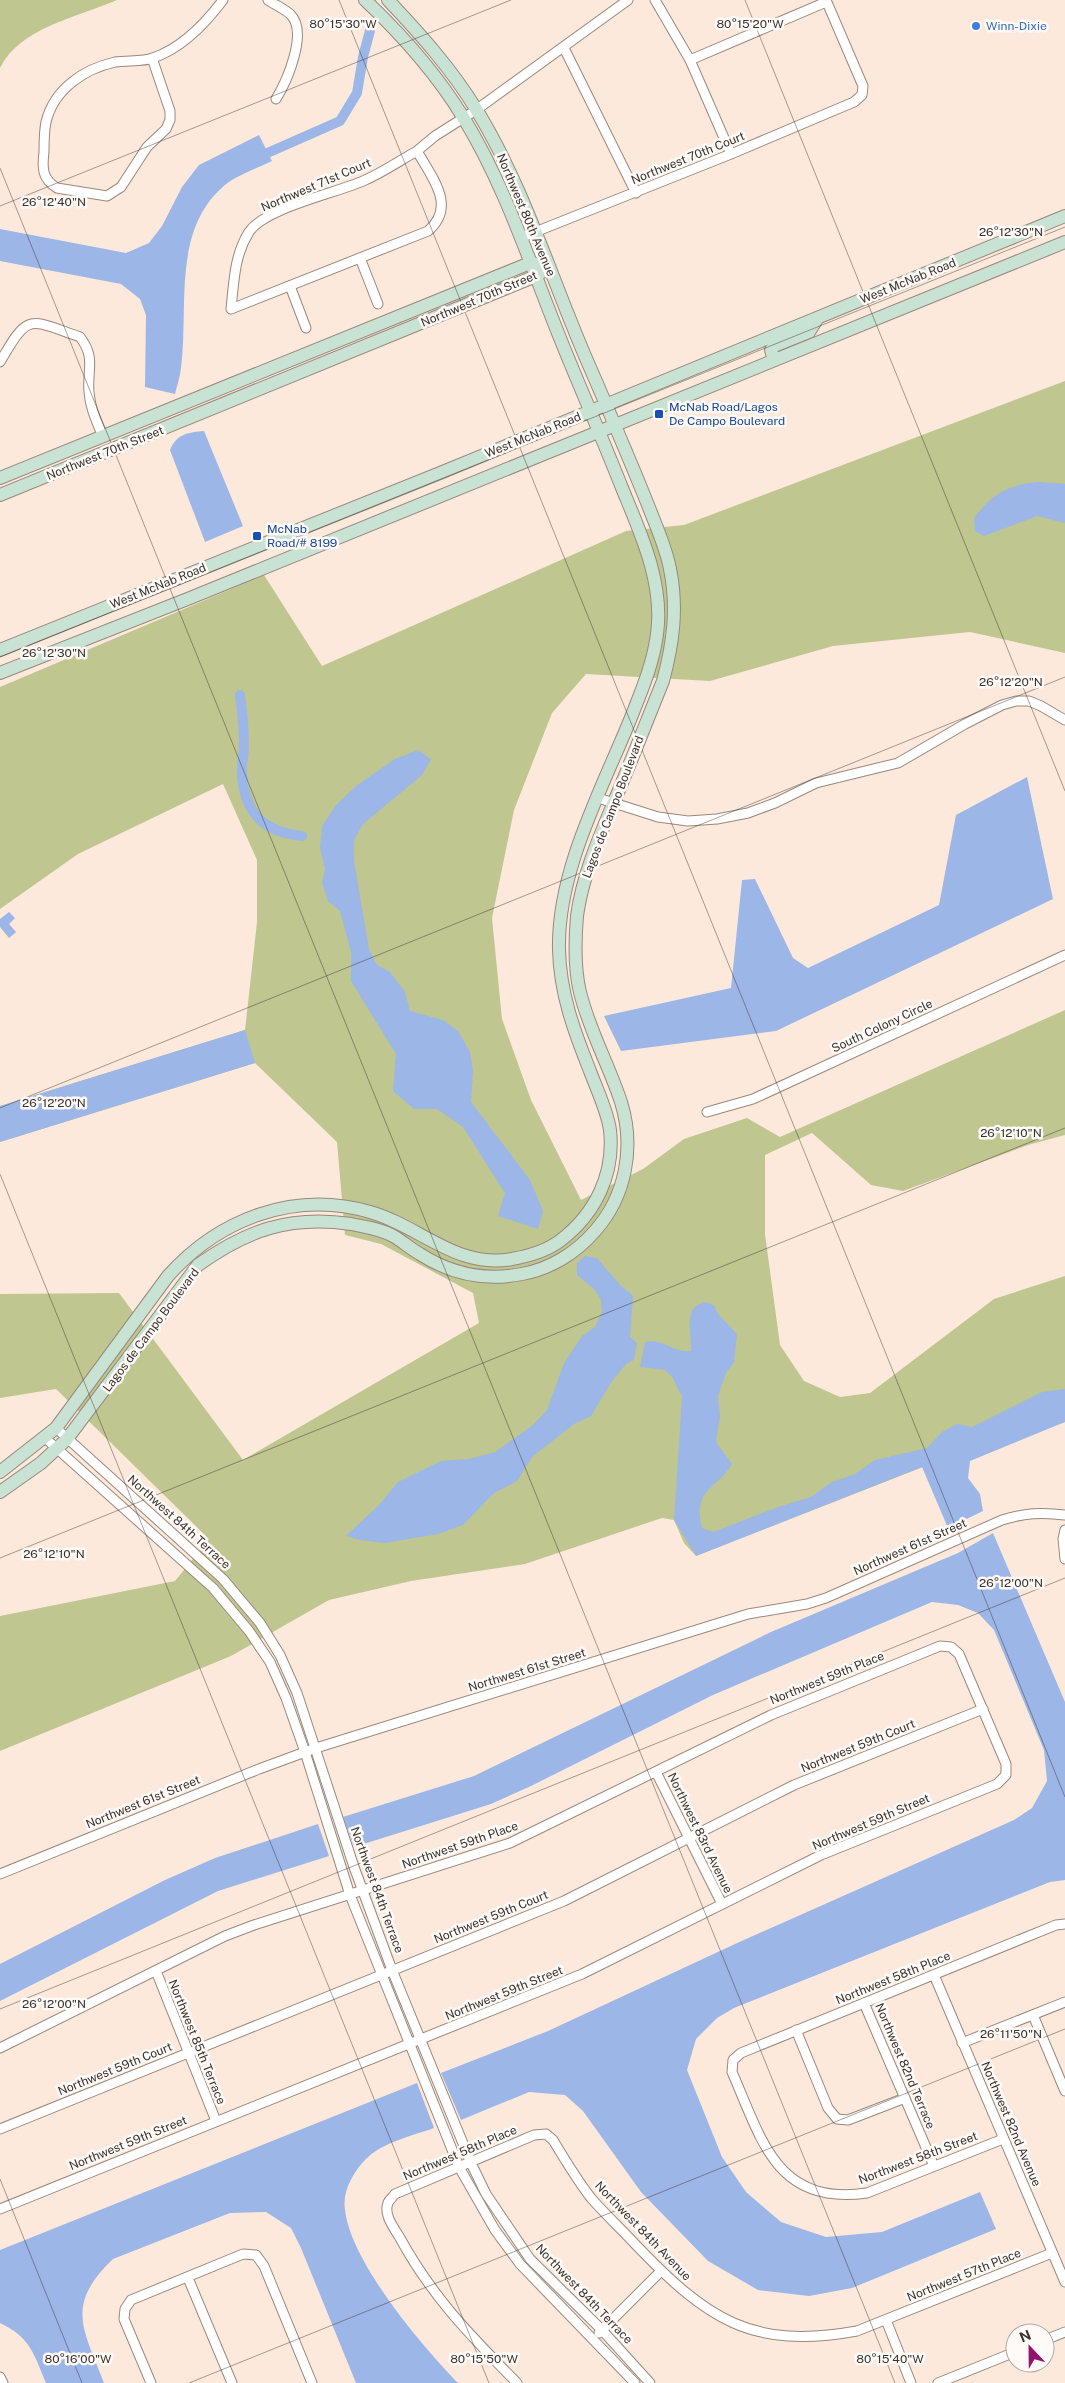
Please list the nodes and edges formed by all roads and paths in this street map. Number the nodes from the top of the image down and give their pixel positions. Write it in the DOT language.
graph roads {
  1 [pos="223,0"];
  2 [pos="268,0"];
  3 [pos="365,0"];
  4 [pos="388,0"];
  5 [pos="628,0"];
  6 [pos="655,0"];
  7 [pos="826,1"];
  8 [pos="564,48"];
  9 [pos="152,58"];
  10 [pos="690,60"];
  11 [pos="276,99"];
  12 [pos="476,110"];
  13 [pos="464,118"];
  14 [pos="417,152"];
  15 [pos="731,154"];
  16 [pos="636,193"];
  17 [pos="1065,216"];
  18 [pos="534,232"];
  19 [pos="520,238"];
  20 [pos="1065,242"];
  21 [pos="360,258"];
  22 [pos="530,262"];
  23 [pos="548,266"];
  24 [pos="536,276"];
  25 [pos="290,286"];
  26 [pos="378,304"];
  27 [pos="818,319"];
  28 [pos="306,328"];
  29 [pos="774,360"];
  30 [pos="0,362"];
  31 [pos="606,405"];
  32 [pos="590,411"];
  33 [pos="615,424"];
  34 [pos="600,431"];
  35 [pos="103,436"];
  36 [pos="0,478"];
  37 [pos="0,495"];
  38 [pos="0,650"];
  39 [pos="0,673"];
  40 [pos="1065,720"];
  41 [pos="626,730"];
  42 [pos="641,736"];
  43 [pos="598,798"];
  44 [pos="614,803"];
  45 [pos="1065,955"];
  46 [pos="707,1112"];
  47 [pos="625,1122"];
  48 [pos="610,1140"];
  49 [pos="56,1428"];
  50 [pos="44,1437"];
  51 [pos="68,1439"];
  52 [pos="57,1448"];
  53 [pos="0,1472"];
  54 [pos="0,1492"];
  55 [pos="1065,1515"];
  56 [pos="1065,1530"];
  57 [pos="1065,1559"];
  58 [pos="983,1709"];
  59 [pos="316,1748"];
  60 [pos="305,1752"];
  61 [pos="656,1772"];
  62 [pos="689,1838"];
  63 [pos="0,1874"];
  64 [pos="362,1891"];
  65 [pos="350,1895"];
  66 [pos="722,1904"];
  67 [pos="1065,1924"];
  68 [pos="392,1970"];
  69 [pos="156,1972"];
  70 [pos="382,1974"];
  71 [pos="934,1975"];
  72 [pos="1065,2002"];
  73 [pos="864,2003"];
  74 [pos="1033,2015"];
  75 [pos="796,2030"];
  76 [pos="421,2041"];
  77 [pos="962,2043"];
  78 [pos="409,2045"];
  79 [pos="0,2048"];
  80 [pos="188,2053"];
  81 [pos="733,2060"];
  82 [pos="1065,2091"];
  83 [pos="905,2098"];
  84 [pos="216,2121"];
  85 [pos="0,2129"];
  86 [pos="546,2134"];
  87 [pos="1003,2139"];
  88 [pos="471,2163"];
  89 [pos="934,2166"];
  90 [pos="459,2167"];
  91 [pos="0,2209"];
  92 [pos="1052,2253"];
  93 [pos="661,2271"];
  94 [pos="188,2278"];
  95 [pos="1065,2282"];
  96 [pos="886,2320"];
  97 [pos="602,2330"];
  98 [pos="593,2338"];
  99 [pos="1005,2356"];
  100 [pos="0,2377"];
  101 [pos="3,2383"];
  102 [pos="150,2383"];
  103 [pos="232,2383"];
  104 [pos="312,2383"];
  105 [pos="517,2383"];
  106 [pos="635,2383"];
  107 [pos="650,2383"];
  108 [pos="911,2383"];
  109 [pos="938,2383"];
  1 -- 9 [label="street"];
  2 -- 11 [label="street"];
  3 -- 13 [label="street, Northwest 80th Avenue"];
  4 -- 12 [label="street, Northwest 80th Avenue"];
  5 -- 8 [label="street, Northwest 71st Court"];
  6 -- 10 [label="street"];
  7 -- 10 [label="street"];
  7 -- 15 [label="street, Northwest 70th Court"];
  8 -- 12 [label="street, Northwest 71st Court"];
  8 -- 16 [label="street"];
  9 -- 9 [label="street"];
  10 -- 15 [label="street"];
  12 -- 13 [label="street, Northwest 71st Court"];
  12 -- 18 [label="street, Northwest 80th Avenue"];
  13 -- 14 [label="street, Northwest 71st Court"];
  13 -- 19 [label="street, Northwest 80th Avenue"];
  14 -- 21 [label="street, Northwest 71st Court"];
  14 -- 25 [label="street, Northwest 71st Court"];
  15 -- 16 [label="street, Northwest 70th Court"];
  16 -- 18 [label="street, Northwest 70th Court"];
  17 -- 27 [label="street, West McNab Road"];
  18 -- 19 [label="street, Northwest 70th Court"];
  18 -- 23 [label="street, Northwest 80th Avenue"];
  19 -- 22 [label="street, Northwest 80th Avenue"];
  20 -- 29 [label="street, West McNab Road"];
  21 -- 25 [label="street, Northwest 71st Court"];
  21 -- 26 [label="street"];
  22 -- 23 [label="street, Northwest 70th Street"];
  22 -- 24 [label="street, Northwest 80th Avenue"];
  22 -- 35 [label="street, Northwest 70th Street"];
  23 -- 24 [label="street, Northwest 70th Street"];
  23 -- 31 [label="street, Northwest 80th Avenue"];
  24 -- 32 [label="street, Northwest 80th Avenue"];
  24 -- 37 [label="street, Northwest 70th Street"];
  25 -- 28 [label="street"];
  27 -- 29 [label="street"];
  27 -- 31 [label="street, West McNab Road"];
  29 -- 33 [label="street, West McNab Road"];
  30 -- 35 [label="street"];
  31 -- 32 [label="street, West McNab Road"];
  31 -- 33 [label="street, Northwest 80th Avenue"];
  32 -- 34 [label="street, Northwest 80th Avenue"];
  32 -- 38 [label="street, West McNab Road"];
  33 -- 34 [label="street, West McNab Road"];
  33 -- 42 [label="street, Lagos de Campo Boulevard"];
  34 -- 39 [label="street, West McNab Road"];
  34 -- 41 [label="street, Lagos de Campo Boulevard"];
  35 -- 36 [label="street, Northwest 70th Street"];
  40 -- 44 [label="street"];
  41 -- 42 [label="street"];
  41 -- 43 [label="street, Lagos de Campo Boulevard"];
  42 -- 44 [label="street, Lagos de Campo Boulevard"];
  43 -- 44 [label="street"];
  43 -- 48 [label="street, Lagos de Campo Boulevard"];
  44 -- 47 [label="street, Lagos de Campo Boulevard"];
  45 -- 46 [label="street, South Colony Circle"];
  47 -- 48 [label="street"];
  47 -- 51 [label="street, Lagos de Campo Boulevard"];
  48 -- 49 [label="street, Lagos de Campo Boulevard"];
  49 -- 50 [label="street, Lagos de Campo Boulevard"];
  49 -- 51 [label="street, Northwest 84th Terrace"];
  50 -- 52 [label="street, Northwest 84th Terrace"];
  50 -- 53 [label="street, Lagos de Campo Boulevard"];
  51 -- 52 [label="street, Lagos de Campo Boulevard"];
  51 -- 59 [label="street, Northwest 84th Terrace"];
  52 -- 54 [label="street, Lagos de Campo Boulevard"];
  52 -- 60 [label="street, Northwest 84th Terrace"];
  55 -- 59 [label="street, Northwest 61st Street"];
  56 -- 57 [label="street"];
  58 -- 61 [label="street, Northwest 59th Place"];
  58 -- 62 [label="street, Northwest 59th Court"];
  58 -- 66 [label="street, Northwest 59th Street"];
  59 -- 60 [label="street, Northwest 61st Street"];
  59 -- 64 [label="street, Northwest 84th Terrace"];
  60 -- 63 [label="street, Northwest 61st Street"];
  60 -- 65 [label="street, Northwest 84th Terrace"];
  61 -- 62 [label="street, Northwest 83rd Avenue"];
  61 -- 64 [label="street, Northwest 59th Place"];
  62 -- 66 [label="street, Northwest 83rd Avenue"];
  62 -- 68 [label="street, Northwest 59th Court"];
  64 -- 65 [label="street, Northwest 59th Place"];
  64 -- 68 [label="street, Northwest 84th Terrace"];
  65 -- 69 [label="street, Northwest 59th Place"];
  65 -- 70 [label="street, Northwest 84th Terrace"];
  66 -- 76 [label="street, Northwest 59th Street"];
  67 -- 71 [label="street, Northwest 58th Place"];
  68 -- 70 [label="street, Northwest 59th Court"];
  68 -- 76 [label="street, Northwest 84th Terrace"];
  69 -- 79 [label="street, Northwest 59th Place"];
  69 -- 80 [label="street, Northwest 85th Terrace"];
  70 -- 78 [label="street, Northwest 84th Terrace"];
  70 -- 80 [label="street, Northwest 59th Court"];
  71 -- 73 [label="street, Northwest 58th Place"];
  71 -- 77 [label="street, Northwest 82nd Avenue"];
  72 -- 74 [label="street"];
  73 -- 75 [label="street, Northwest 58th Place"];
  73 -- 83 [label="street, Northwest 82nd Terrace"];
  74 -- 77 [label="street"];
  74 -- 82 [label="street"];
  75 -- 81 [label="street, Northwest 58th Place"];
  75 -- 83 [label="street"];
  76 -- 78 [label="street, Northwest 59th Street"];
  76 -- 88 [label="street, Northwest 84th Terrace"];
  77 -- 87 [label="street, Northwest 82nd Avenue"];
  78 -- 84 [label="street, Northwest 59th Street"];
  78 -- 90 [label="street, Northwest 84th Terrace"];
  80 -- 84 [label="street, Northwest 85th Terrace"];
  80 -- 85 [label="street, Northwest 59th Court"];
  81 -- 89 [label="street, Northwest 58th Street"];
  83 -- 89 [label="street, Northwest 82nd Terrace"];
  84 -- 91 [label="street, Northwest 59th Street"];
  86 -- 88 [label="street, Northwest 58th Place"];
  86 -- 93 [label="street, Northwest 84th Avenue"];
  87 -- 89 [label="street, Northwest 58th Street"];
  87 -- 92 [label="street, Northwest 82nd Avenue"];
  88 -- 90 [label="street, Northwest 58th Place"];
  88 -- 97 [label="street, Northwest 84th Terrace"];
  90 -- 98 [label="street, Northwest 84th Terrace"];
  90 -- 105 [label="street, Northwest 58th Place"];
  92 -- 95 [label="street, Northwest 82nd Avenue"];
  92 -- 96 [label="street, Northwest 57th Place"];
  93 -- 96 [label="street, Northwest 84th Avenue"];
  93 -- 97 [label="street"];
  94 -- 102 [label="street"];
  94 -- 103 [label="street"];
  94 -- 104 [label="street"];
  96 -- 108 [label="street"];
  97 -- 98 [label="street"];
  97 -- 107 [label="street, Northwest 84th Terrace"];
  98 -- 106 [label="street, Northwest 84th Terrace"];
  99 -- 109 [label="street"];
  100 -- 101 [label="street"];
}
